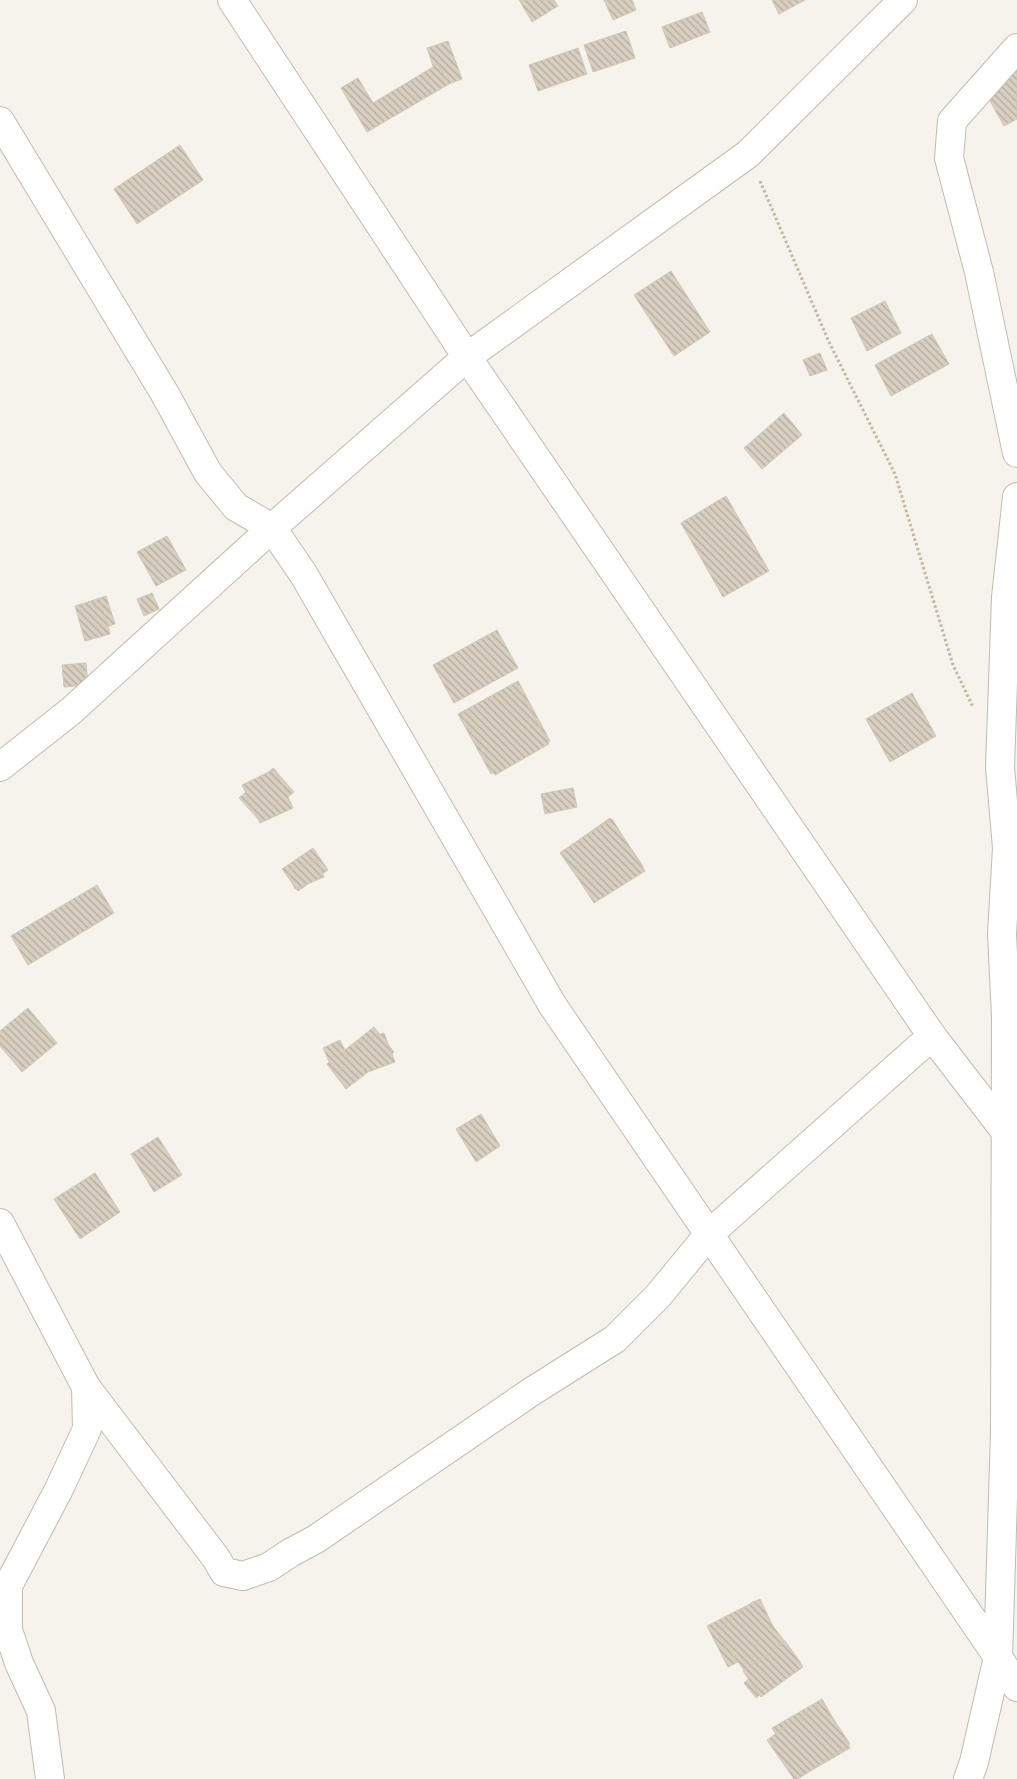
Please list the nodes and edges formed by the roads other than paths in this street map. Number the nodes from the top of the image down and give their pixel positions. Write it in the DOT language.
graph roads {
  1 [pos="232,0"];
  2 [pos="904,0"];
  3 [pos="1017,48"];
  4 [pos="0,120"];
  5 [pos="467,357"];
  6 [pos="1017,453"];
  7 [pos="1017,496"];
  8 [pos="272,528"];
  9 [pos="0,767"];
  10 [pos="932,1036"];
  11 [pos="1005,1130"];
  12 [pos="0,1223"];
  13 [pos="709,1234"];
  14 [pos="86,1387"];
  15 [pos="998,1656"];
  16 [pos="1017,1687"];
  17 [pos="50,1779"];
  18 [pos="968,1779"];
  1 -- 5 [label="street"];
  2 -- 5 [label="street"];
  3 -- 6 [label="street"];
  4 -- 8 [label="street"];
  5 -- 8 [label="street"];
  5 -- 10 [label="street"];
  7 -- 11 [label="street"];
  8 -- 9 [label="street"];
  8 -- 13 [label="street"];
  10 -- 11 [label="street"];
  10 -- 13 [label="street"];
  11 -- 15 [label="street"];
  12 -- 14 [label="street"];
  13 -- 14 [label="street"];
  13 -- 15 [label="street"];
  14 -- 17 [label="street"];
  15 -- 16 [label="street"];
  15 -- 18 [label="street"];
}
